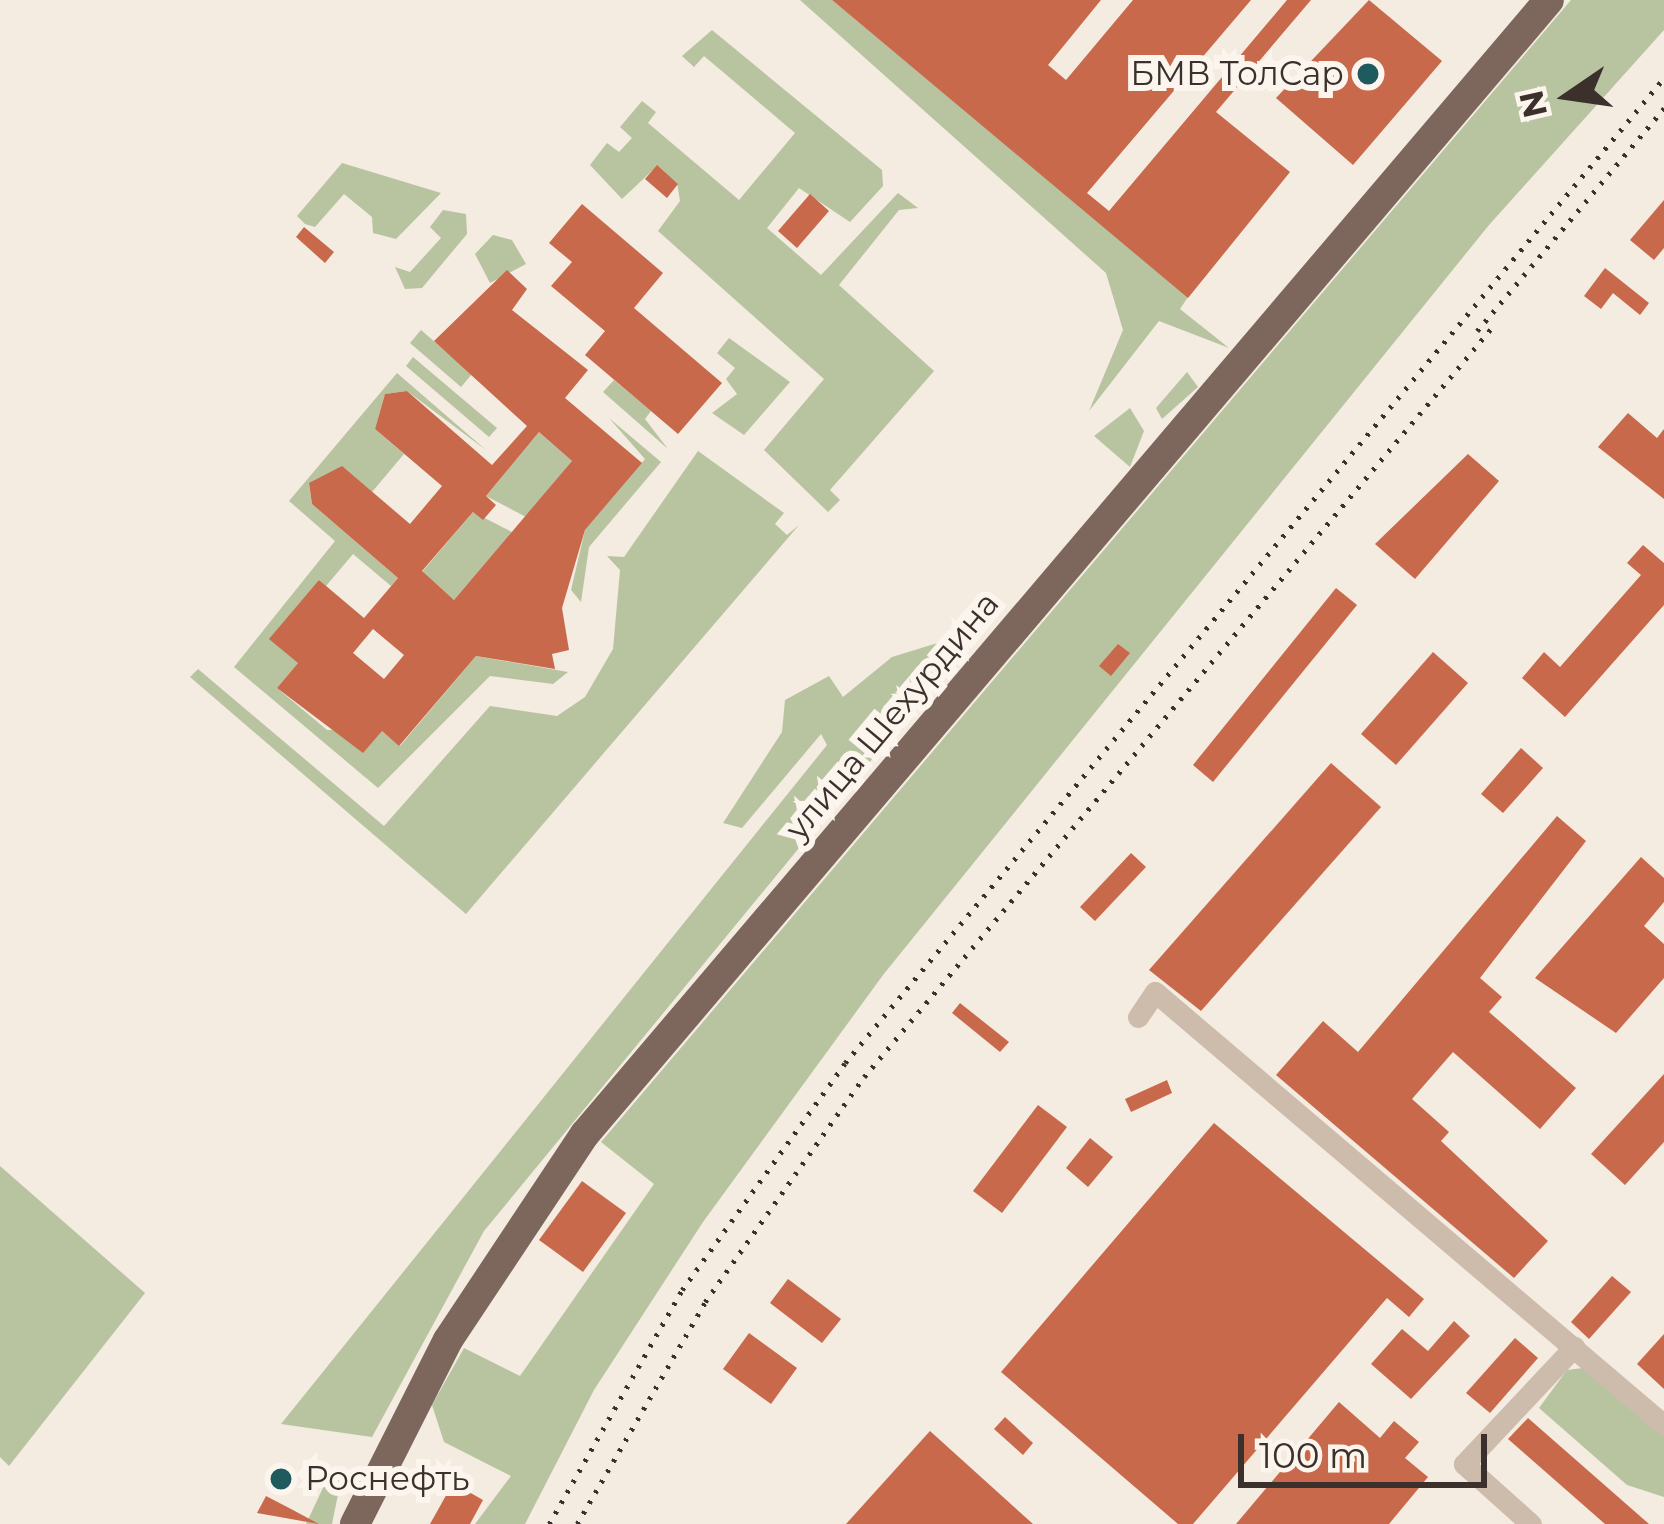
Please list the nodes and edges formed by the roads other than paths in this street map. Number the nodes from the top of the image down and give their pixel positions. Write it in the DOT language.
graph roads {
  1 [pos="1549,0"];
  2 [pos="1138,1017"];
  3 [pos="1574,1347"];
  4 [pos="1664,1425"];
  5 [pos="355,1524"];
  6 [pos="1532,1524"];
  1 -- 5 [label="main road, улица Шехурдина"];
  2 -- 3 [label="street"];
  3 -- 4 [label="street"];
  3 -- 6 [label="street"];
}
